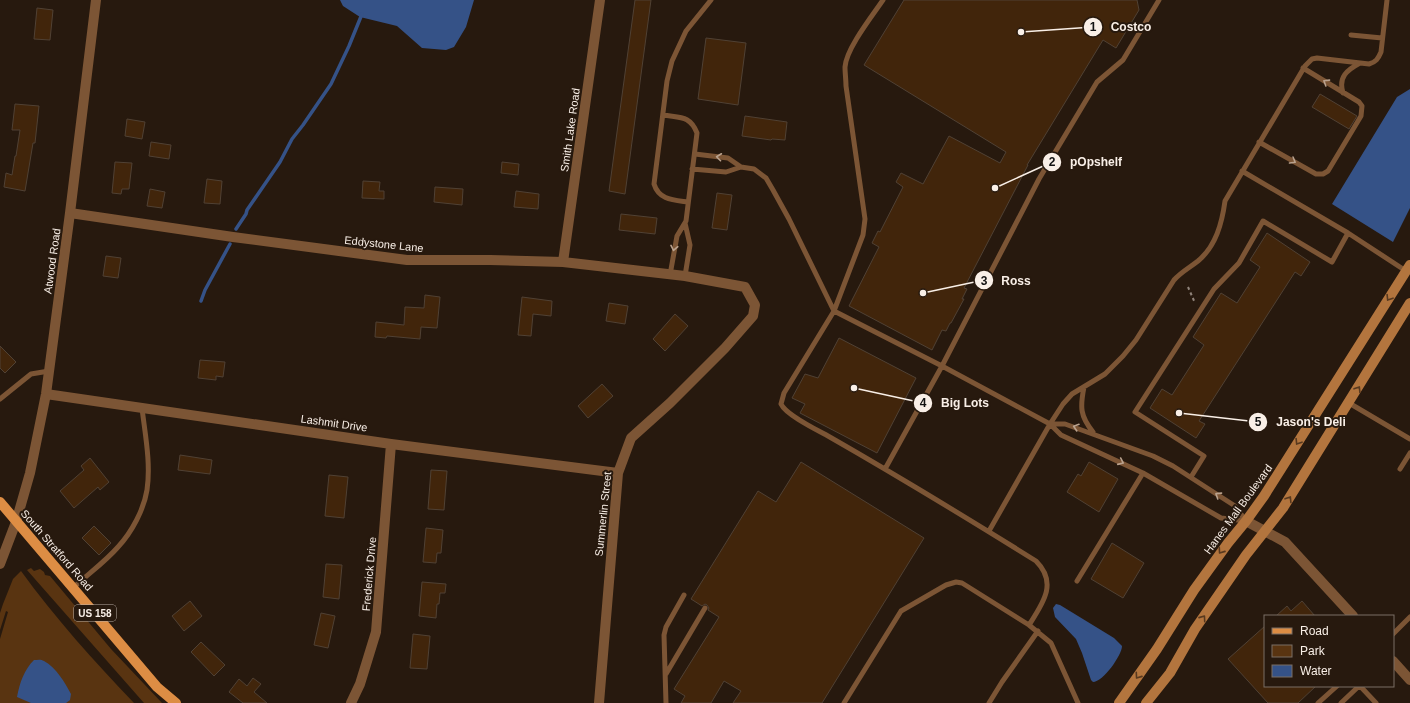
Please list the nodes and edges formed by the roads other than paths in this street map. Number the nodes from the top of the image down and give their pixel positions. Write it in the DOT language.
graph roads {
  1 [pos="96,0"];
  2 [pos="600,0"];
  3 [pos="711,0"];
  4 [pos="883,0"];
  5 [pos="1159,0"];
  6 [pos="1387,0"];
  7 [pos="1351,35"];
  8 [pos="1382,38"];
  9 [pos="1360,63"];
  10 [pos="1303,68"];
  11 [pos="1343,93"];
  12 [pos="663,115"];
  13 [pos="1259,142"];
  14 [pos="694,154"];
  15 [pos="741,167"];
  16 [pos="692,169"];
  17 [pos="1242,171"];
  18 [pos="688,202"];
  19 [pos="70,213"];
  20 [pos="685,223"];
  21 [pos="1348,233"];
  22 [pos="563,262"];
  23 [pos="1408,268"];
  24 [pos="670,275"];
  25 [pos="685,276"];
  26 [pos="745,287"];
  27 [pos="1410,303"];
  28 [pos="834,311"];
  29 [pos="942,366"];
  30 [pos="49,371"];
  31 [pos="1084,387"];
  32 [pos="46,394"];
  33 [pos="0,399"];
  34 [pos="1349,403"];
  35 [pos="142,408"];
  36 [pos="1050,424"];
  37 [pos="1094,433"];
  38 [pos="1410,439"];
  39 [pos="391,444"];
  40 [pos="1410,453"];
  41 [pos="885,469"];
  42 [pos="1400,469"];
  43 [pos="618,473"];
  44 [pos="1143,473"];
  45 [pos="1191,477"];
  46 [pos="0,502"];
  47 [pos="1246,521"];
  48 [pos="16,522"];
  49 [pos="989,531"];
  50 [pos="1266,531"];
  51 [pos="0,564"];
  52 [pos="1077,581"];
  53 [pos="73,588"];
  54 [pos="684,594"];
  55 [pos="705,608"];
  56 [pos="1352,615"];
  57 [pos="1410,617"];
  58 [pos="1029,625"];
  59 [pos="1038,631"];
  60 [pos="1394,633"];
  61 [pos="1394,662"];
  62 [pos="666,675"];
  63 [pos="1410,680"];
  64 [pos="1336,687"];
  65 [pos="1359,687"];
  66 [pos="1361,687"];
  67 [pos="176,703"];
  68 [pos="351,703"];
  69 [pos="599,703"];
  70 [pos="666,703"];
  71 [pos="844,703"];
  72 [pos="990,703"];
  73 [pos="1078,703"];
  74 [pos="1119,703"];
  75 [pos="1146,703"];
  76 [pos="1318,703"];
  77 [pos="1341,703"];
  78 [pos="1376,703"];
  1 -- 19 [label="street, Atwood Road"];
  2 -- 22 [label="street, Smith Lake Road"];
  3 -- 12 [label="lane"];
  4 -- 28 [label="lane"];
  5 -- 29 [label="lane"];
  6 -- 8 [label="lane"];
  7 -- 8 [label="lane"];
  8 -- 9 [label="lane"];
  9 -- 10 [label="lane"];
  9 -- 11 [label="lane"];
  11 -- 10 [label="lane, one-way"];
  10 -- 13 [label="lane"];
  13 -- 11 [label="lane, one-way"];
  12 -- 14 [label="lane"];
  12 -- 18 [label="lane"];
  13 -- 17 [label="lane"];
  15 -- 14 [label="lane, one-way"];
  14 -- 16 [label="lane"];
  15 -- 16 [label="lane"];
  15 -- 28 [label="lane"];
  16 -- 18 [label="lane"];
  17 -- 21 [label="lane"];
  17 -- 31 [label="lane"];
  18 -- 20 [label="lane"];
  19 -- 22 [label="street, Eddystone Lane"];
  19 -- 30 [label="street, Atwood Road"];
  20 -- 24 [label="lane, one-way"];
  20 -- 25 [label="lane"];
  21 -- 23 [label="lane"];
  21 -- 45 [label="lane"];
  22 -- 24 [label="street, Eddystone Lane"];
  23 -- 47 [label="main road, Hanes Mall Boulevard, one-way"];
  24 -- 25 [label="street, Eddystone Lane"];
  25 -- 26 [label="street, Eddystone Lane"];
  26 -- 43 [label="street, Summerlin Street"];
  34 -- 27 [label="main road, one-way"];
  28 -- 29 [label="lane"];
  28 -- 41 [label="lane"];
  29 -- 36 [label="lane"];
  29 -- 41 [label="lane"];
  30 -- 32 [label="street, Atwood Road"];
  30 -- 33 [label="lane"];
  31 -- 36 [label="lane"];
  31 -- 37 [label="lane"];
  32 -- 35 [label="street, Lashmit Drive"];
  32 -- 48 [label="street, Atwood Road"];
  34 -- 38 [label="lane"];
  50 -- 34 [label="main road, one-way"];
  35 -- 39 [label="street, Lashmit Drive"];
  35 -- 53 [label="lane"];
  37 -- 36 [label="lane, one-way"];
  36 -- 44 [label="lane, one-way"];
  36 -- 49 [label="lane"];
  37 -- 45 [label="lane"];
  39 -- 43 [label="street, Lashmit Drive"];
  39 -- 68 [label="street, Frederick Drive"];
  40 -- 42 [label="lane"];
  41 -- 49 [label="lane"];
  43 -- 69 [label="street, Summerlin Street"];
  44 -- 47 [label="lane"];
  44 -- 52 [label="lane"];
  47 -- 45 [label="lane, one-way"];
  46 -- 48 [label="main road, South Stratford Road / US 158"];
  47 -- 50 [label="street"];
  47 -- 74 [label="main road, Hanes Mall Boulevard, one-way"];
  48 -- 51 [label="street, Atwood Road"];
  48 -- 53 [label="main road, South Stratford Road / US 158"];
  49 -- 58 [label="lane"];
  50 -- 56 [label="street"];
  75 -- 50 [label="main road, one-way"];
  53 -- 67 [label="main road, South Stratford Road / US 158"];
  54 -- 62 [label="lane"];
  55 -- 62 [label="lane"];
  57 -- 60 [label="lane"];
  58 -- 59 [label="lane"];
  58 -- 71 [label="lane"];
  59 -- 72 [label="lane"];
  59 -- 73 [label="lane"];
  61 -- 63 [label="street"];
  62 -- 70 [label="lane"];
  64 -- 76 [label="lane"];
  65 -- 77 [label="lane"];
  66 -- 78 [label="lane"];
}
